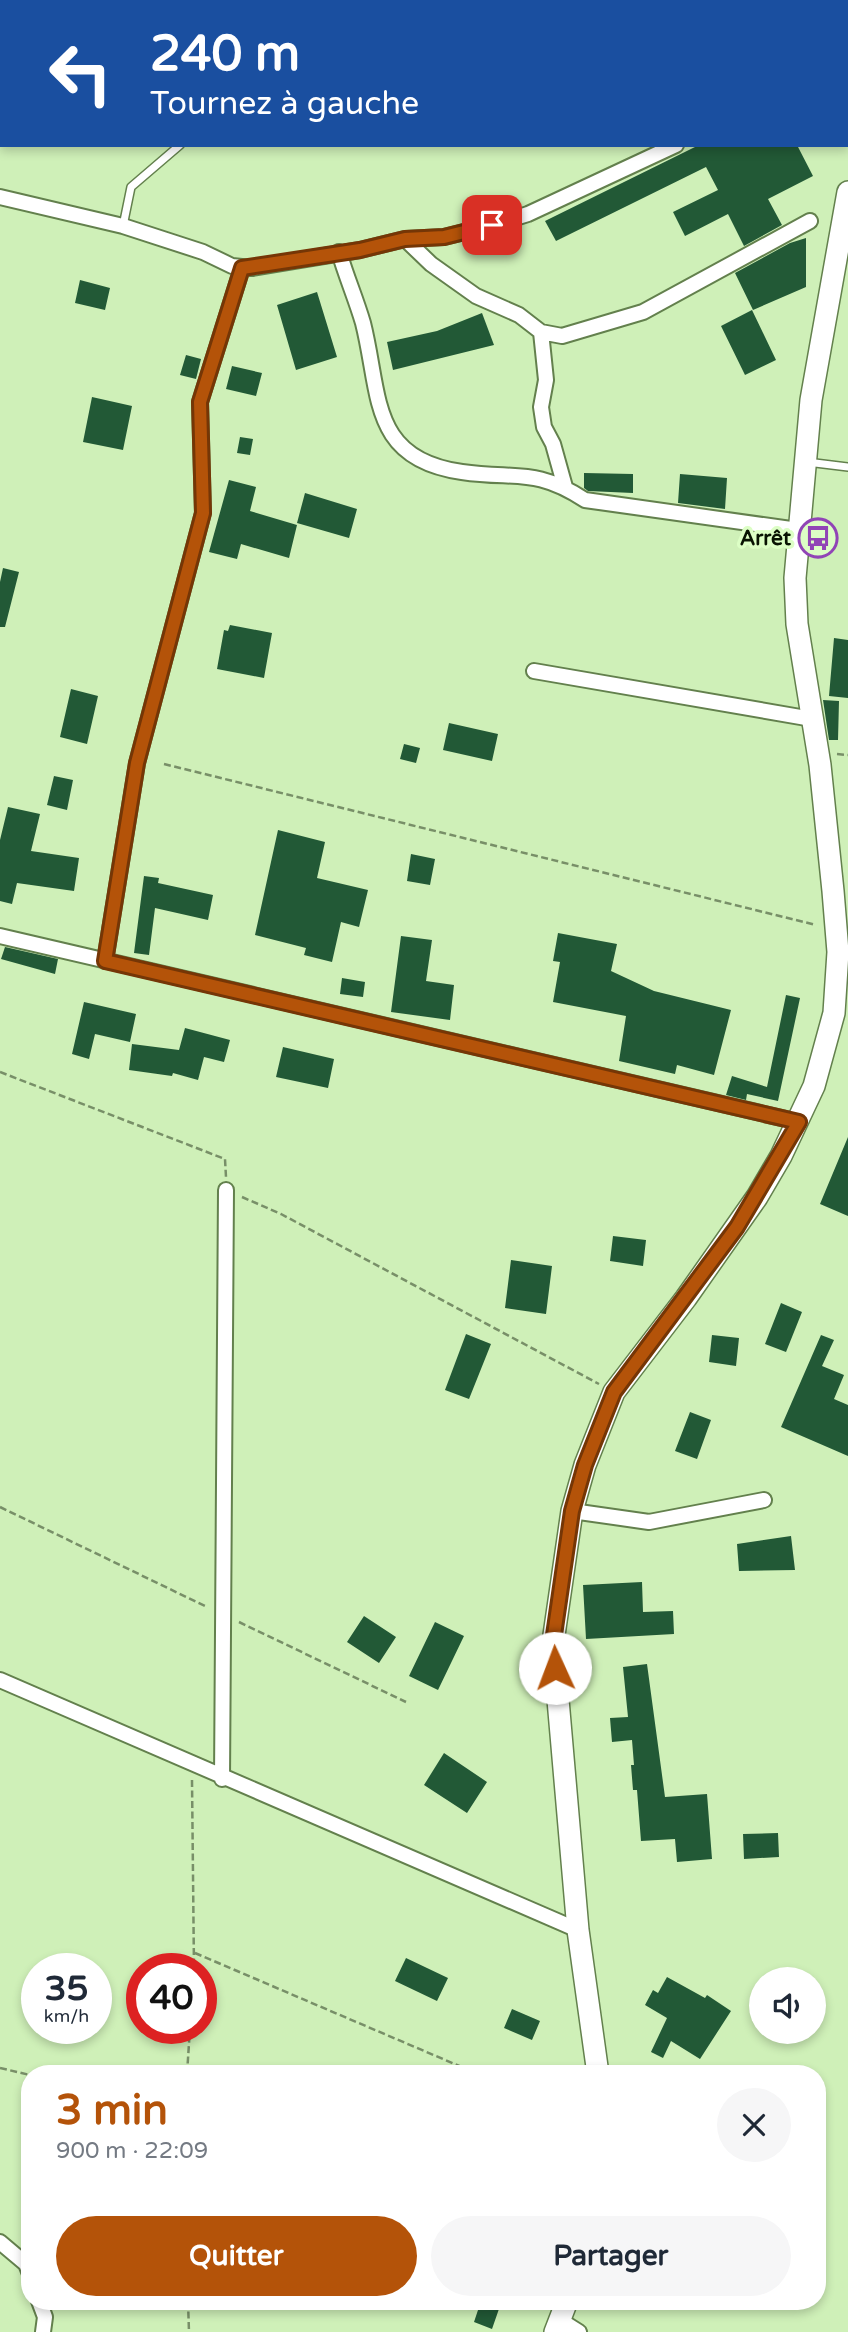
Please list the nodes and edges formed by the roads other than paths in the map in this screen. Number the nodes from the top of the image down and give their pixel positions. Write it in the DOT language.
graph roads {
  1 [pos="178,147"];
  2 [pos="672,147"];
  3 [pos="848,192"];
  4 [pos="0,197"];
  5 [pos="810,221"];
  6 [pos="123,226"];
  7 [pos="405,239"];
  8 [pos="339,252"];
  9 [pos="242,268"];
  10 [pos="541,332"];
  11 [pos="805,462"];
  12 [pos="848,467"];
  13 [pos="565,487"];
  14 [pos="798,530"];
  15 [pos="534,671"];
  16 [pos="812,719"];
  17 [pos="0,936"];
  18 [pos="105,961"];
  19 [pos="799,1122"];
  20 [pos="226,1190"];
  21 [pos="764,1500"];
  22 [pos="572,1511"];
  23 [pos="0,1680"];
  24 [pos="222,1779"];
  25 [pos="578,1930"];
  26 [pos="597,2065"];
  27 [pos="0,2242"];
  28 [pos="21,2260"];
  29 [pos="42,2310"];
  30 [pos="561,2318"];
  31 [pos="43,2332"];
  32 [pos="579,2332"];
  1 -- 6 [label="lane"];
  2 -- 7 [label="street"];
  3 -- 11 [label="street"];
  4 -- 6 [label="street"];
  5 -- 10 [label="street"];
  6 -- 9 [label="street"];
  7 -- 8 [label="street"];
  7 -- 10 [label="street"];
  8 -- 9 [label="street"];
  8 -- 13 [label="street"];
  9 -- 18 [label="street"];
  10 -- 13 [label="street"];
  11 -- 12 [label="lane"];
  11 -- 14 [label="street"];
  13 -- 14 [label="street"];
  14 -- 16 [label="street"];
  15 -- 16 [label="street"];
  16 -- 19 [label="street"];
  17 -- 18 [label="street"];
  18 -- 19 [label="street"];
  19 -- 22 [label="street"];
  20 -- 24 [label="street"];
  21 -- 22 [label="street"];
  22 -- 25 [label="street"];
  23 -- 24 [label="street"];
  24 -- 25 [label="street"];
  25 -- 26 [label="street"];
  27 -- 28 [label="street"];
  29 -- 31 [label="street"];
  30 -- 32 [label="street"];
}
